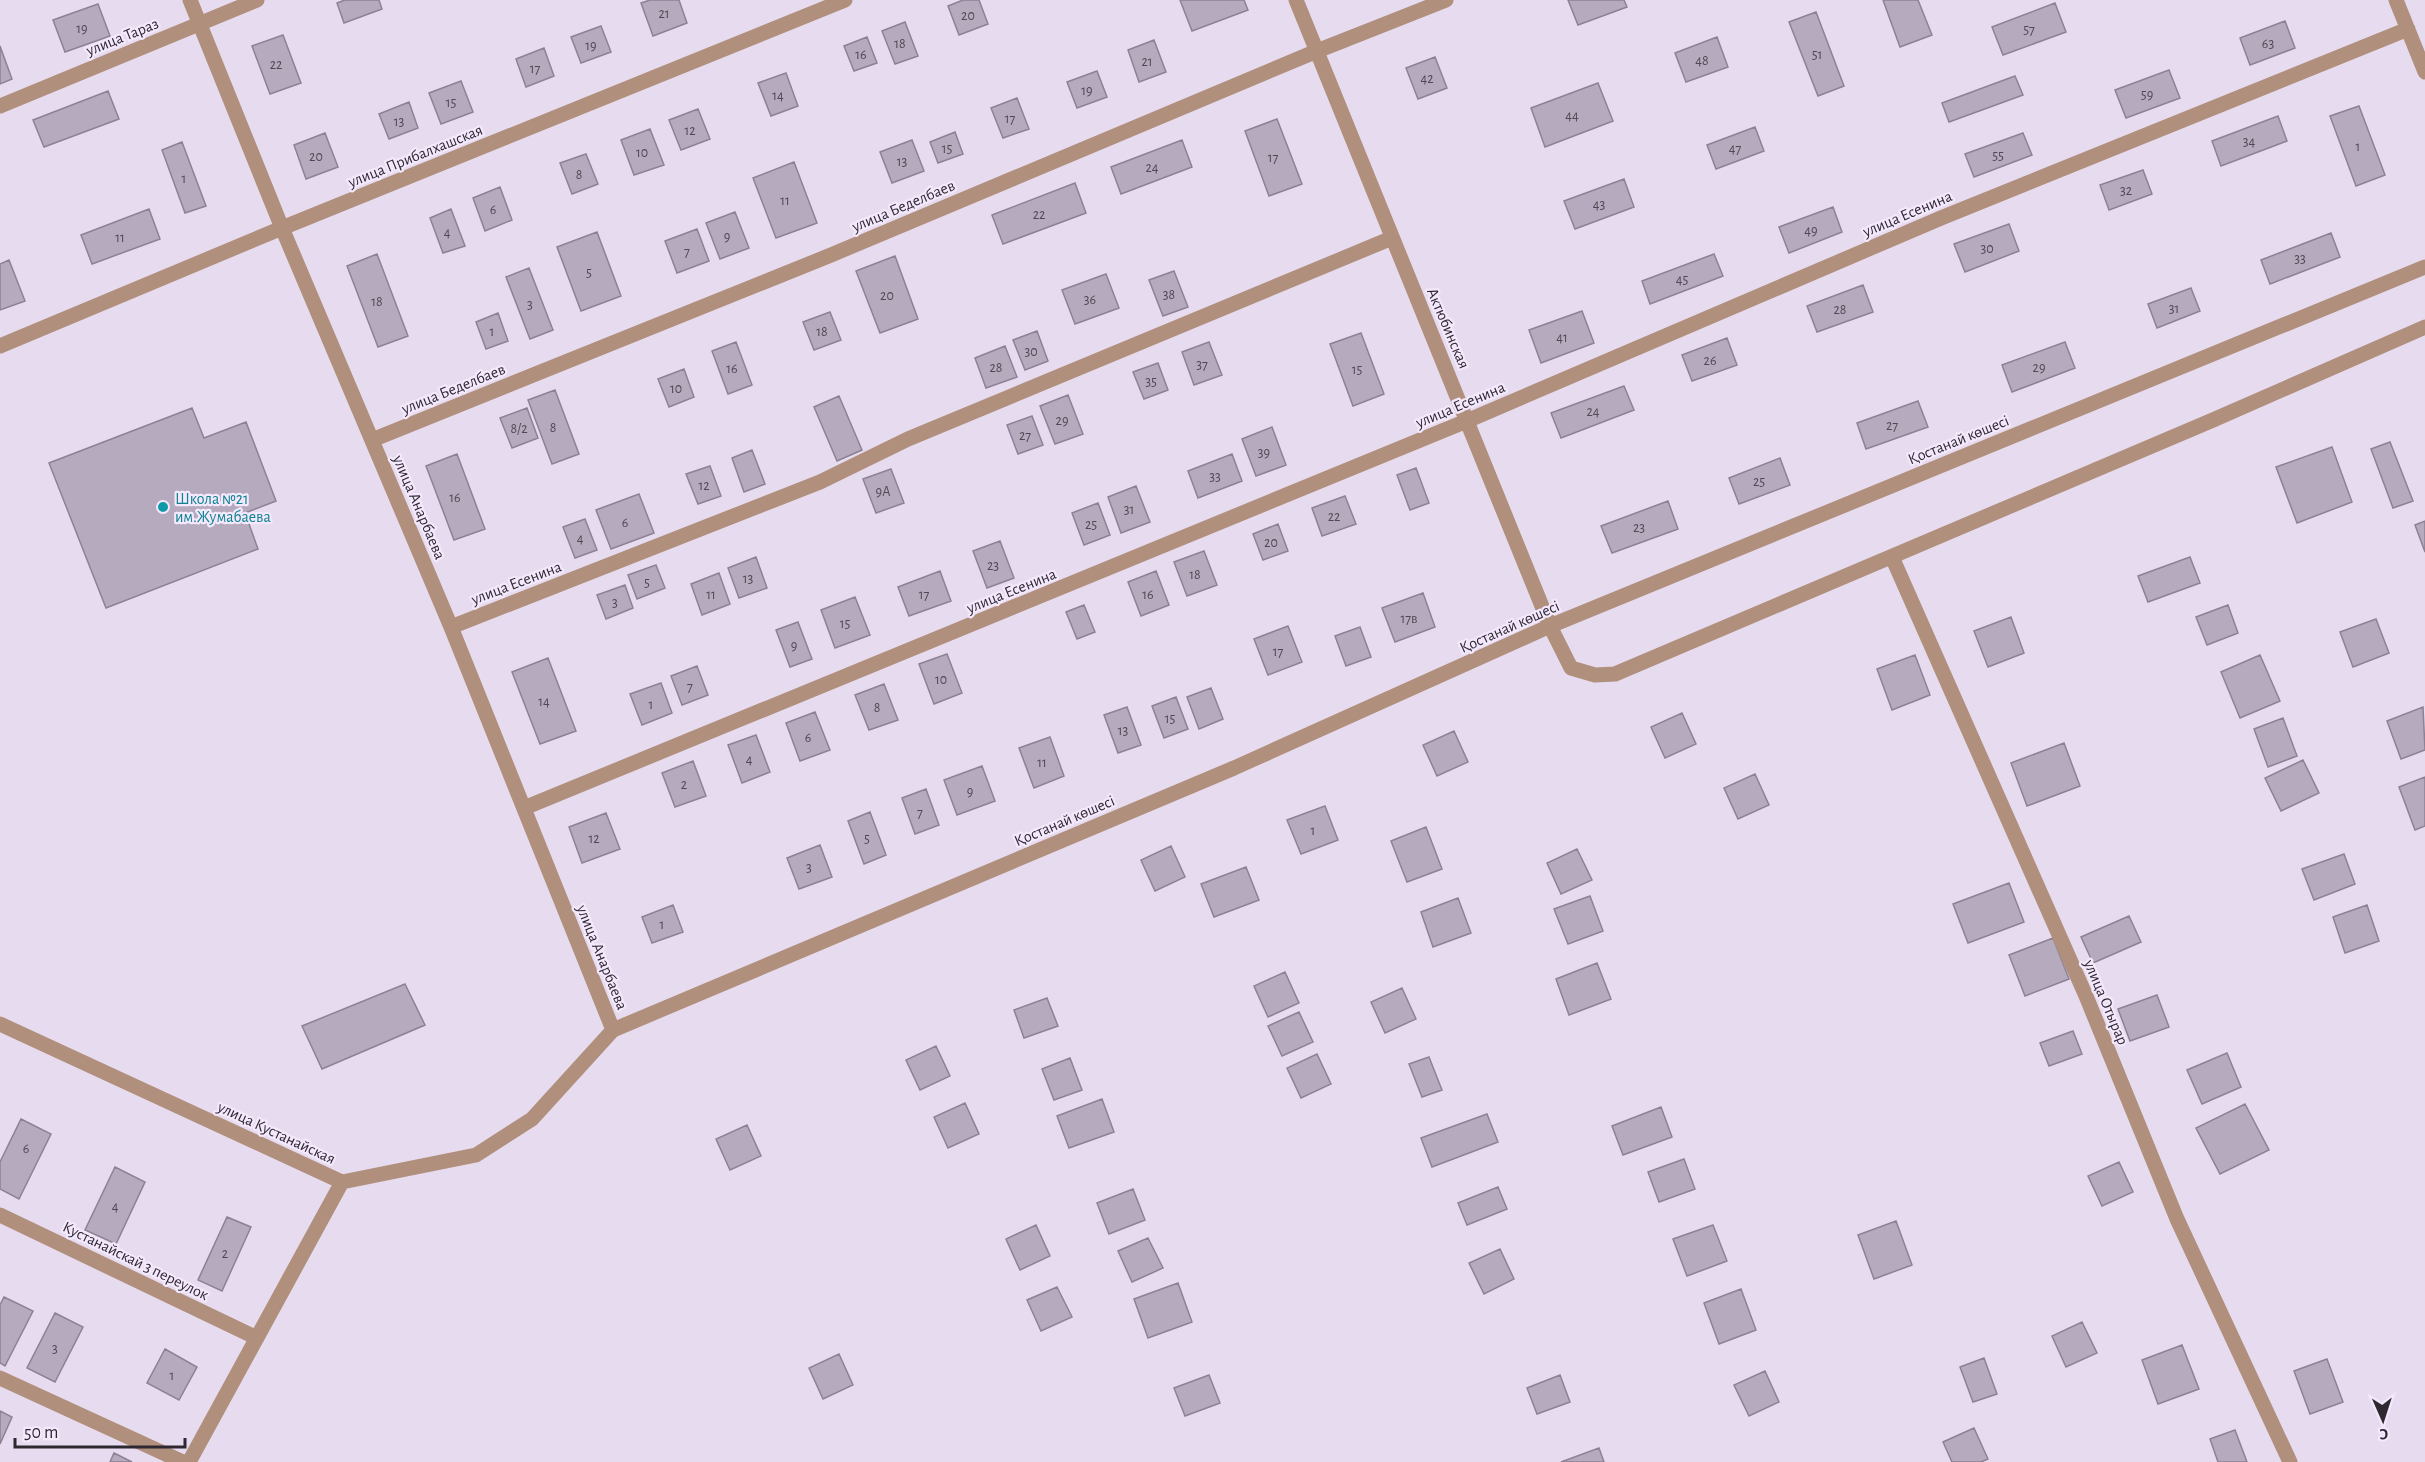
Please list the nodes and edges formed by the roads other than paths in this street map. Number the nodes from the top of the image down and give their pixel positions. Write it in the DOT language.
graph roads {
  1 [pos="190,0"];
  2 [pos="257,0"];
  3 [pos="845,0"];
  4 [pos="1296,0"];
  5 [pos="1446,0"];
  6 [pos="2396,0"];
  7 [pos="200,24"];
  8 [pos="2408,29"];
  9 [pos="1317,51"];
  10 [pos="2425,72"];
  11 [pos="0,106"];
  12 [pos="282,228"];
  13 [pos="1392,238"];
  14 [pos="2425,267"];
  15 [pos="2425,327"];
  16 [pos="0,346"];
  17 [pos="1468,420"];
  18 [pos="372,440"];
  19 [pos="1892,556"];
  20 [pos="1550,626"];
  21 [pos="451,627"];
  22 [pos="524,808"];
  23 [pos="0,1024"];
  24 [pos="613,1030"];
  25 [pos="342,1182"];
  26 [pos="0,1215"];
  27 [pos="256,1338"];
  28 [pos="0,1378"];
  29 [pos="183,1462"];
  30 [pos="189,1462"];
  31 [pos="2290,1462"];
  1 -- 7 [label="street, улица Анарбаева"];
  2 -- 7 [label="street, улица Тараз"];
  3 -- 12 [label="street, улица Прибалхашская"];
  4 -- 9 [label="street, Актюбинская"];
  5 -- 9 [label="street, улица Беделбаев"];
  6 -- 8 [label="street"];
  7 -- 11 [label="street, улица Тараз"];
  7 -- 12 [label="street, улица Анарбаева"];
  8 -- 10 [label="street"];
  8 -- 17 [label="street, улица Есенина"];
  9 -- 13 [label="street, Актюбинская"];
  9 -- 18 [label="street, улица Беделбаев"];
  12 -- 16 [label="street, улица Прибалхашская"];
  12 -- 18 [label="street, улица Анарбаева"];
  13 -- 17 [label="street, Актюбинская"];
  13 -- 21 [label="street, улица Есенина"];
  14 -- 20 [label="street, Қостанай көшесі"];
  15 -- 19 [label="street"];
  17 -- 20 [label="street, Актюбинская"];
  17 -- 22 [label="street, улица Есенина"];
  18 -- 21 [label="street, улица Анарбаева"];
  19 -- 20 [label="street, Актюбинская"];
  19 -- 31 [label="street, улица Отырар"];
  20 -- 24 [label="street, Қостанай көшесі"];
  21 -- 22 [label="street, улица Анарбаева"];
  22 -- 24 [label="street, улица Анарбаева"];
  23 -- 25 [label="street, улица Кустанайская"];
  24 -- 25 [label="street, улица Кустанайская"];
  25 -- 27 [label="street"];
  26 -- 27 [label="street, Кустанайскай 3 переулок"];
  27 -- 30 [label="street"];
  28 -- 29 [label="street"];
}
